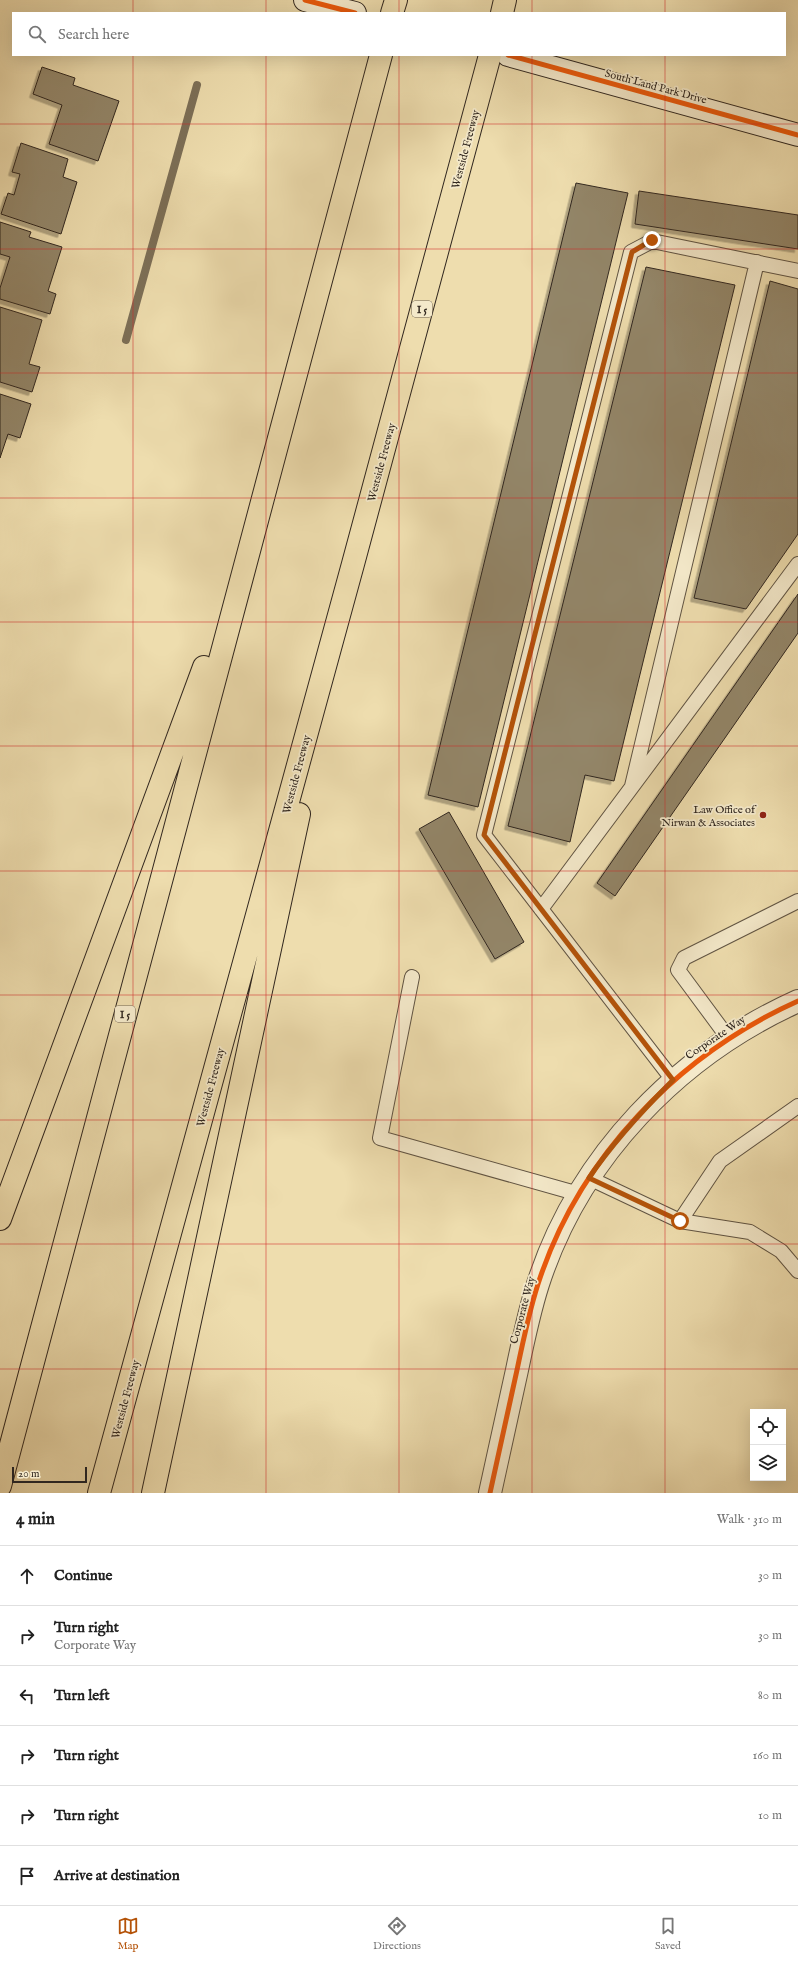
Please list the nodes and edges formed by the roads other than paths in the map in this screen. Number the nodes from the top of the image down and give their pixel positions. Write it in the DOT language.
graph roads {
  1 [pos="305,0"];
  2 [pos="396,0"];
  3 [pos="505,0"];
  4 [pos="352,12"];
  5 [pos="392,12"];
  6 [pos="502,12"];
  7 [pos="381,56"];
  8 [pos="490,56"];
  9 [pos="512,56"];
  10 [pos="798,135"];
  11 [pos="757,262"];
  12 [pos="798,271"];
  13 [pos="250,542"];
  14 [pos="353,564"];
  15 [pos="798,564"];
  16 [pos="632,786"];
  17 [pos="798,901"];
  18 [pos="541,909"];
  19 [pos="412,977"];
  20 [pos="798,1001"];
  21 [pos="729,1039"];
  22 [pos="673,1080"];
  23 [pos="798,1106"];
  24 [pos="584,1186"];
  25 [pos="0,1219"];
  26 [pos="680,1221"];
  27 [pos="798,1271"];
  28 [pos="0,1486"];
  29 [pos="99,1493"];
  30 [pos="152,1493"];
  31 [pos="490,1493"];
  1 -- 4 [label="street"];
  2 -- 5 [label="highway"];
  3 -- 6 [label="highway"];
  7 -- 13 [label="highway, I 5"];
  8 -- 14 [label="highway, Westside Freeway / I 5"];
  9 -- 10 [label="street, South Land Park Drive"];
  11 -- 12 [label="lane"];
  11 -- 16 [label="lane"];
  11 -- 18 [label="lane"];
  13 -- 25 [label="highway"];
  13 -- 28 [label="highway, I 5"];
  14 -- 29 [label="highway, Westside Freeway / I 5"];
  14 -- 30 [label="highway"];
  15 -- 16 [label="lane"];
  16 -- 18 [label="lane"];
  17 -- 21 [label="lane"];
  18 -- 22 [label="lane"];
  19 -- 24 [label="lane"];
  20 -- 21 [label="street, Corporate Way"];
  21 -- 22 [label="street, Corporate Way"];
  22 -- 24 [label="street, Corporate Way"];
  23 -- 26 [label="lane"];
  24 -- 26 [label="lane"];
  24 -- 31 [label="street, Corporate Way"];
  26 -- 27 [label="lane"];
}
